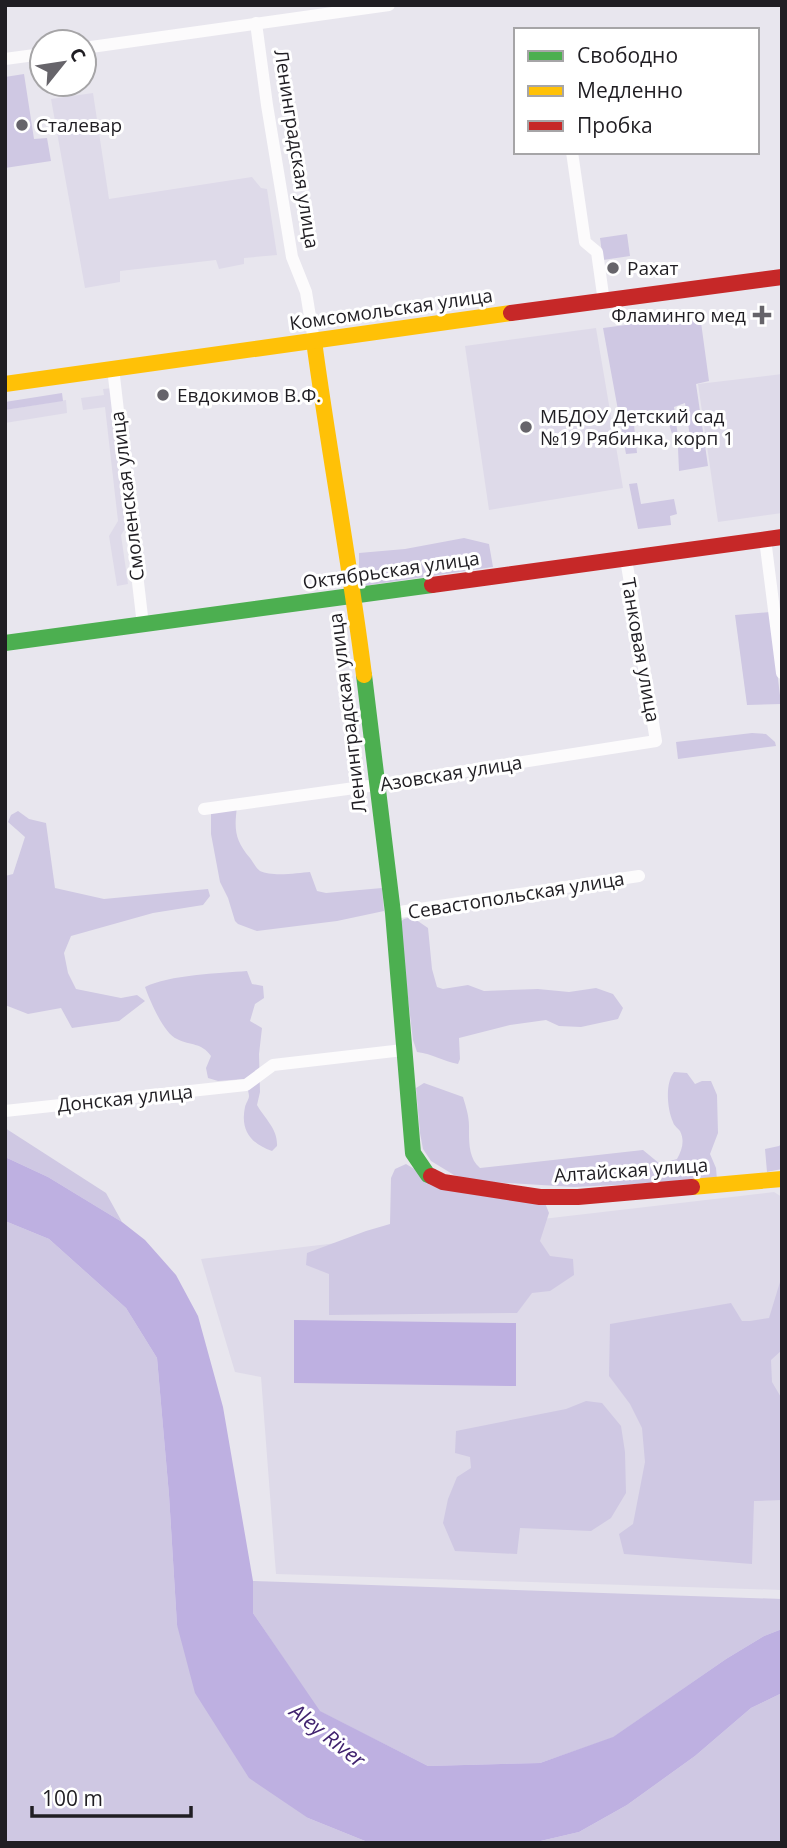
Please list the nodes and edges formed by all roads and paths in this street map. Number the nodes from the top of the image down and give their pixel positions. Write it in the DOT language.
graph roads {
  1 [pos="389,5"];
  2 [pos="256,23"];
  3 [pos="98,46"];
  4 [pos="28,56"];
  5 [pos="5,59"];
  6 [pos="572,154"];
  7 [pos="782,278"];
  8 [pos="604,302"];
  9 [pos="314,341"];
  10 [pos="113,368"];
  11 [pos="5,384"];
  12 [pos="782,537"];
  13 [pos="765,539"];
  14 [pos="626,559"];
  15 [pos="354,596"];
  16 [pos="143,625"];
  17 [pos="5,643"];
  18 [pos="782,673"];
  19 [pos="656,741"];
  20 [pos="376,785"];
  21 [pos="204,809"];
  22 [pos="639,876"];
  23 [pos="393,913"];
  24 [pos="403,1050"];
  25 [pos="5,1111"];
  26 [pos="782,1179"];
  27 [pos="443,1182"];
  1 -- 2 [label="street"];
  2 -- 3 [label="street"];
  2 -- 9 [label="street, Ленинградская улица"];
  4 -- 5 [label="street"];
  6 -- 8 [label="street"];
  7 -- 8 [label="main road, Комсомольская улица"];
  8 -- 9 [label="main road, Комсомольская улица"];
  9 -- 10 [label="main road, Комсомольская улица"];
  9 -- 15 [label="main road, Ленинградская улица"];
  10 -- 11 [label="main road, Комсомольская улица"];
  10 -- 16 [label="street, Смоленская улица"];
  12 -- 13 [label="main road, Октябрьская улица"];
  13 -- 14 [label="main road, Октябрьская улица"];
  13 -- 18 [label="street"];
  14 -- 15 [label="main road, Октябрьская улица"];
  14 -- 19 [label="street, Танковая улица"];
  15 -- 16 [label="main road, Октябрьская улица"];
  15 -- 20 [label="main road, Ленинградская улица"];
  16 -- 17 [label="main road, Октябрьская улица"];
  19 -- 20 [label="street, Азовская улица"];
  20 -- 21 [label="street, Азовская улица"];
  20 -- 23 [label="main road, Ленинградская улица"];
  22 -- 23 [label="street, Севастопольская улица"];
  23 -- 24 [label="main road, Ленинградская улица"];
  24 -- 25 [label="street, Донская улица"];
  24 -- 27 [label="main road, Ленинградская улица"];
  26 -- 27 [label="main road, Алтайская улица"];
}
